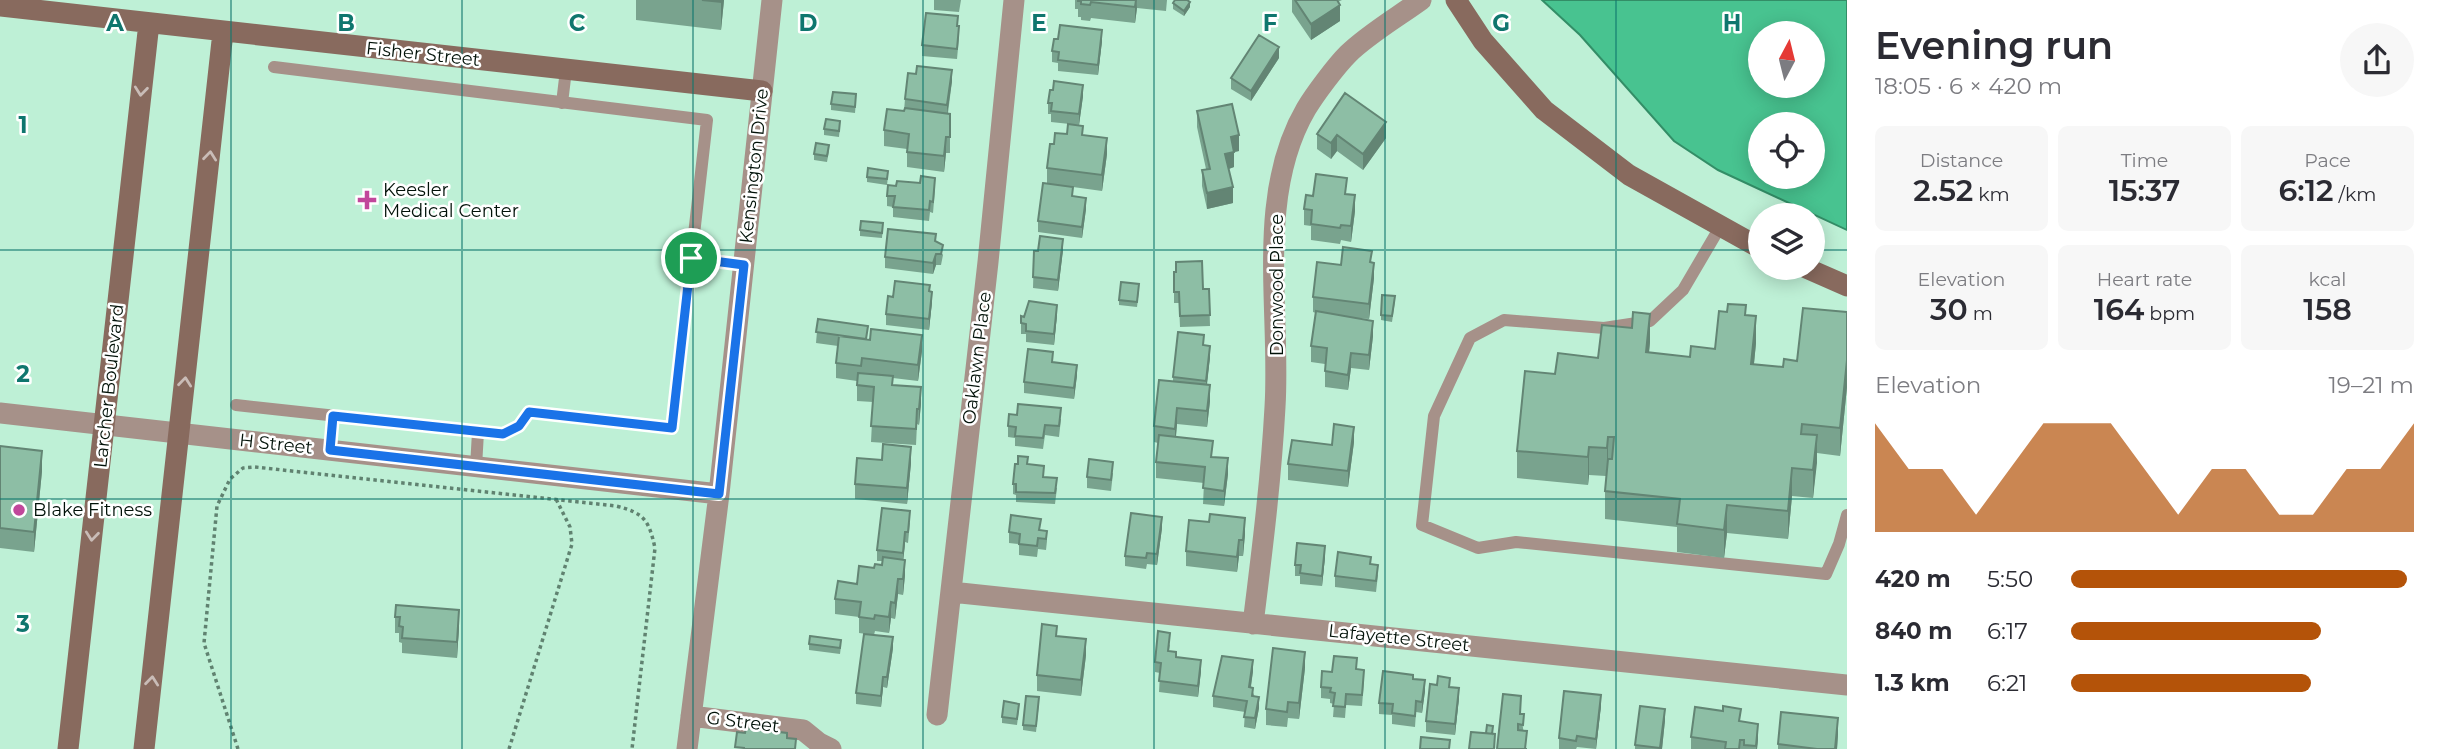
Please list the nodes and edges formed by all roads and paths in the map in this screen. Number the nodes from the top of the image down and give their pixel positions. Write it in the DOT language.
graph roads {
  1 [pos="772,0"];
  2 [pos="1014,0"];
  3 [pos="1421,0"];
  4 [pos="1456,0"];
  5 [pos="0,6"];
  6 [pos="149,23"];
  7 [pos="223,32"];
  8 [pos="274,67"];
  9 [pos="566,69"];
  10 [pos="762,91"];
  11 [pos="562,103"];
  12 [pos="1720,227"];
  13 [pos="1748,242"];
  14 [pos="691,258"];
  15 [pos="744,265"];
  16 [pos="1825,276"];
  17 [pos="1847,286"];
  18 [pos="236,405"];
  19 [pos="0,412"];
  20 [pos="333,416"];
  21 [pos="104,424"];
  22 [pos="478,432"];
  23 [pos="179,433"];
  24 [pos="330,450"];
  25 [pos="476,467"];
  26 [pos="719,494"];
  27 [pos="556,499"];
  28 [pos="1847,515"];
  29 [pos="951,592"];
  30 [pos="1253,624"];
  31 [pos="1847,685"];
  32 [pos="937,715"];
  33 [pos="691,716"];
  34 [pos="823,747"];
  35 [pos="68,749"];
  36 [pos="144,749"];
  37 [pos="238,749"];
  38 [pos="509,749"];
  39 [pos="632,749"];
  40 [pos="687,749"];
  1 -- 10 [label="street, Kensington Drive"];
  2 -- 29 [label="street, Oaklawn Place"];
  3 -- 30 [label="street, Donwood Place"];
  4 -- 12 [label="main road"];
  5 -- 6 [label="main road, Fisher Street"];
  6 -- 7 [label="main road, Fisher Street"];
  6 -- 21 [label="main road, Larcher Boulevard, one-way"];
  7 -- 9 [label="main road, Fisher Street"];
  23 -- 7 [label="main road, one-way"];
  8 -- 11 [label="lane"];
  9 -- 10 [label="main road, Fisher Street"];
  9 -- 11 [label="lane"];
  10 -- 15 [label="street, Kensington Drive"];
  11 -- 14 [label="lane"];
  12 -- 13 [label="main road"];
  12 -- 28 [label="lane"];
  14 -- 15 [label="lane"];
  14 -- 22 [label="lane"];
  15 -- 26 [label="street, Kensington Drive"];
  16 -- 17 [label="main road"];
  18 -- 20 [label="lane"];
  19 -- 21 [label="street, H Street"];
  20 -- 22 [label="lane"];
  20 -- 24 [label="lane"];
  21 -- 23 [label="street, H Street"];
  21 -- 35 [label="main road, Larcher Boulevard, one-way"];
  22 -- 25 [label="lane"];
  23 -- 24 [label="street, H Street"];
  36 -- 23 [label="main road, one-way"];
  24 -- 25 [label="street, H Street"];
  25 -- 26 [label="street, H Street"];
  26 -- 33 [label="street, Kensington Drive"];
  27 -- 37 [label="path"];
  27 -- 38 [label="path"];
  27 -- 39 [label="path"];
  29 -- 30 [label="street, Lafayette Street"];
  29 -- 32 [label="street, Oaklawn Place"];
  30 -- 31 [label="street, Lafayette Street"];
  33 -- 34 [label="street, G Street"];
  33 -- 40 [label="street, Kensington Drive"];
}
